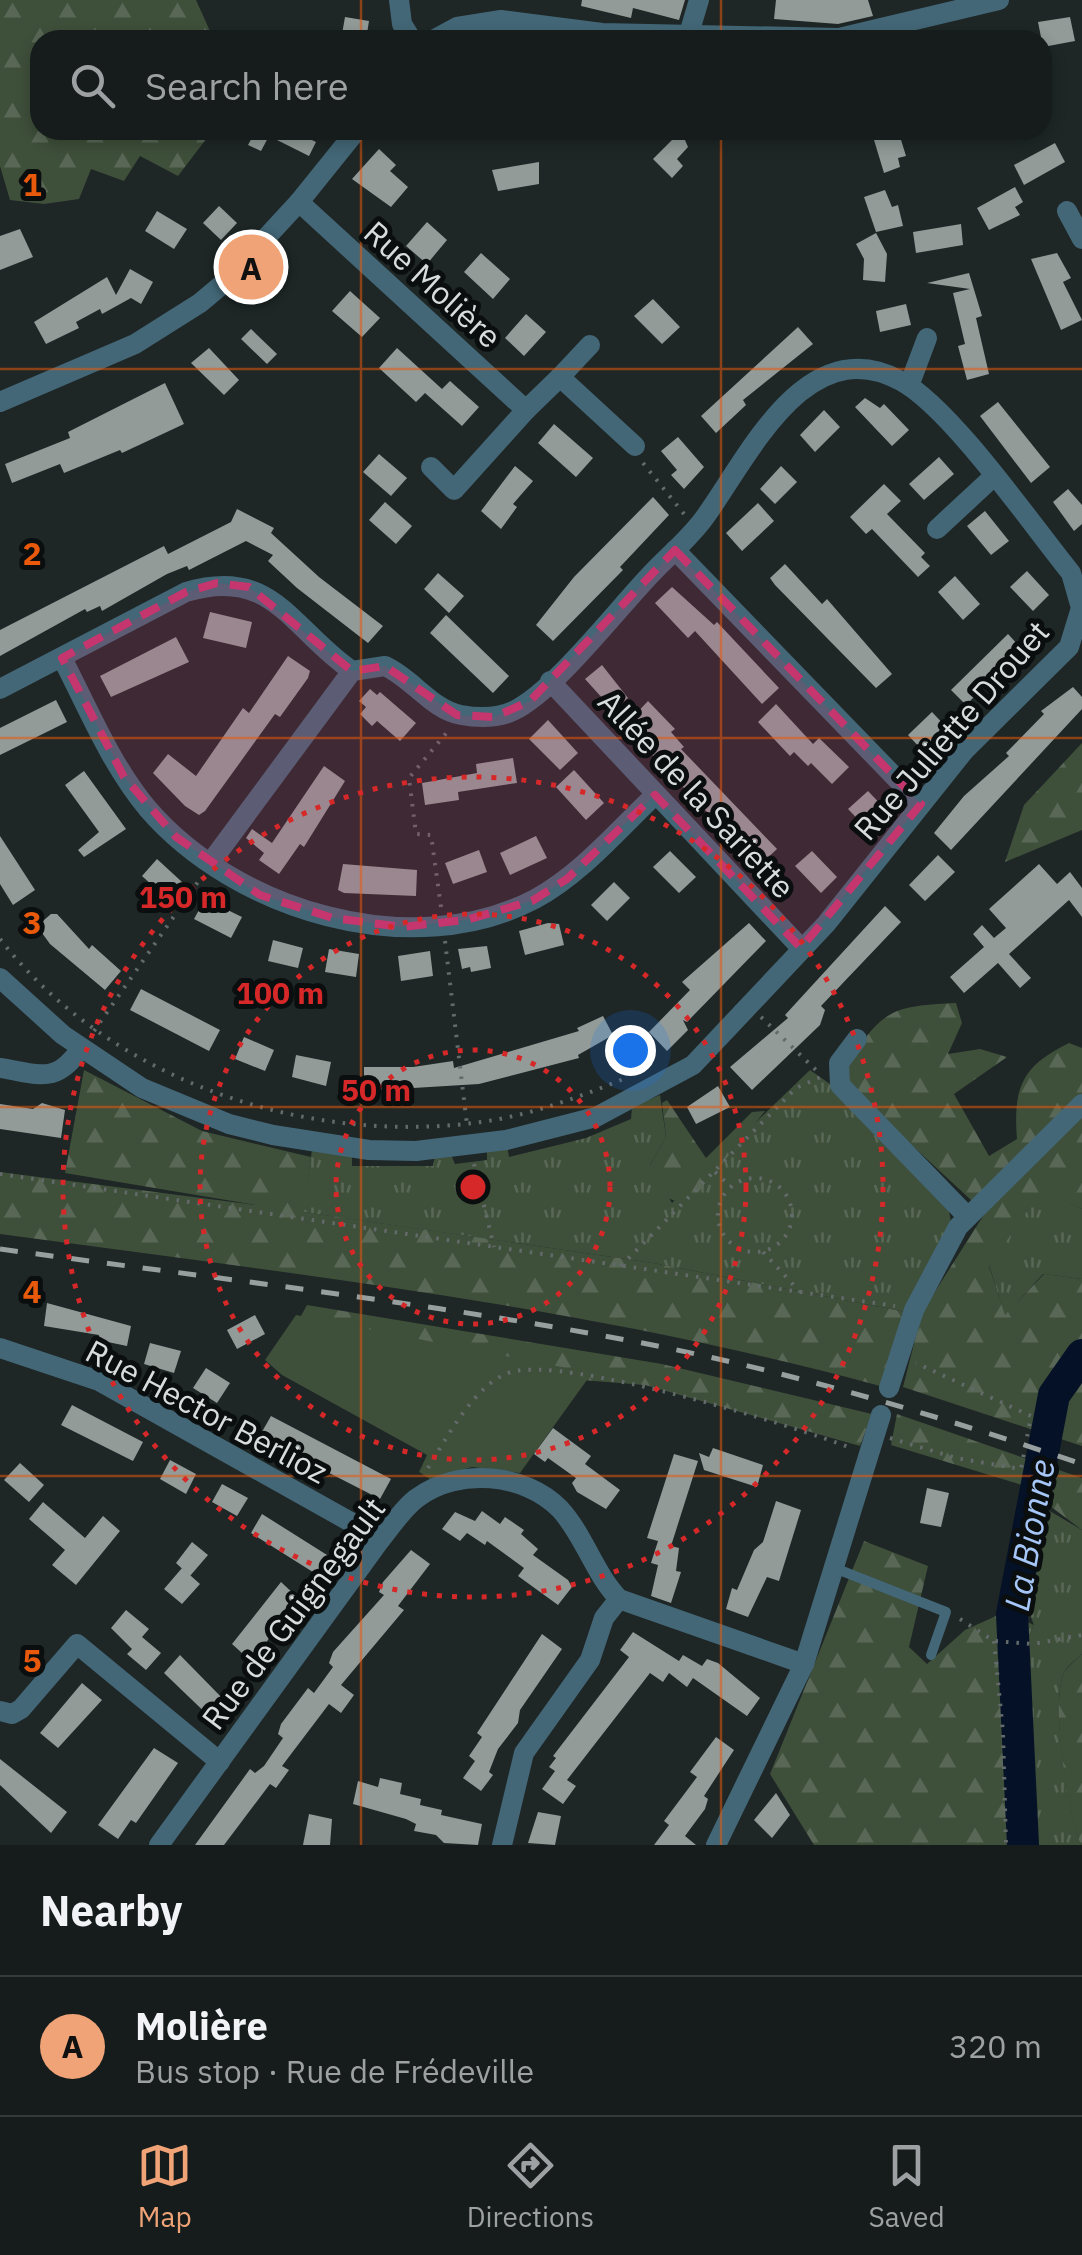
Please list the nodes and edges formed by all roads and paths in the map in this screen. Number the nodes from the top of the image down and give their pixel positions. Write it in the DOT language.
graph roads {
  1 [pos="399,0"];
  2 [pos="699,0"];
  3 [pos="999,0"];
  4 [pos="406,30"];
  5 [pos="453,30"];
  6 [pos="579,30"];
  7 [pos="690,30"];
  8 [pos="873,30"];
  9 [pos="349,140"];
  10 [pos="299,202"];
  11 [pos="1068,210"];
  12 [pos="1082,239"];
  13 [pos="927,338"];
  14 [pos="590,345"];
  15 [pos="560,377"];
  16 [pos="909,386"];
  17 [pos="0,402"];
  18 [pos="526,410"];
  19 [pos="634,446"];
  20 [pos="431,467"];
  21 [pos="993,477"];
  22 [pos="696,528"];
  23 [pos="937,529"];
  24 [pos="676,550"];
  25 [pos="62,658"];
  26 [pos="352,671"];
  27 [pos="550,682"];
  28 [pos="0,689"];
  29 [pos="457,715"];
  30 [pos="655,796"];
  31 [pos="920,804"];
  32 [pos="211,862"];
  33 [pos="443,923"];
  34 [pos="0,938"];
  35 [pos="801,948"];
  36 [pos="0,978"];
  37 [pos="748,1004"];
  38 [pos="95,1030"];
  39 [pos="857,1039"];
  40 [pos="81,1048"];
  41 [pos="0,1068"];
  42 [pos="655,1087"];
  43 [pos="1082,1104"];
  44 [pos="466,1123"];
  45 [pos="471,1146"];
  46 [pos="715,1172"];
  47 [pos="0,1174"];
  48 [pos="730,1187"];
  49 [pos="966,1215"];
  50 [pos="494,1247"];
  51 [pos="763,1252"];
  52 [pos="621,1266"];
  53 [pos="800,1292"];
  54 [pos="914,1310"];
  55 [pos="0,1348"];
  56 [pos="898,1354"];
  57 [pos="889,1388"];
  58 [pos="878,1424"];
  59 [pos="870,1455"];
  60 [pos="417,1498"];
  61 [pos="382,1539"];
  62 [pos="836,1569"];
  63 [pos="620,1599"];
  64 [pos="946,1612"];
  65 [pos="1082,1635"];
  66 [pos="994,1641"];
  67 [pos="931,1655"];
  68 [pos="804,1664"];
  69 [pos="0,1711"];
  70 [pos="220,1762"];
  71 [pos="159,1845"];
  72 [pos="502,1845"];
  73 [pos="716,1845"];
  74 [pos="1006,1845"];
  1 -- 4 [label="street"];
  2 -- 7 [label="street"];
  3 -- 8 [label="street"];
  5 -- 6 [label="street"];
  9 -- 10 [label="street"];
  10 -- 17 [label="street"];
  10 -- 18 [label="street, Rue Molière"];
  11 -- 12 [label="street"];
  13 -- 16 [label="street"];
  14 -- 15 [label="street"];
  15 -- 18 [label="street"];
  15 -- 19 [label="street"];
  16 -- 21 [label="street, Rue Juliette Drouet"];
  16 -- 22 [label="street, Rue Juliette Drouet"];
  18 -- 20 [label="street"];
  19 -- 22 [label="path"];
  21 -- 23 [label="street"];
  21 -- 31 [label="street, Rue Juliette Drouet"];
  22 -- 24 [label="street, Rue Juliette Drouet"];
  24 -- 27 [label="street, Rue Juliette Drouet"];
  24 -- 31 [label="street"];
  25 -- 26 [label="street"];
  25 -- 28 [label="street"];
  25 -- 32 [label="street"];
  26 -- 29 [label="street"];
  26 -- 32 [label="street"];
  27 -- 29 [label="street, Rue Juliette Drouet"];
  27 -- 30 [label="street, Allée de la Sariette"];
  29 -- 33 [label="path"];
  30 -- 33 [label="street"];
  30 -- 35 [label="street, Allée de la Sariette"];
  31 -- 35 [label="street, Rue Juliette Drouet"];
  32 -- 33 [label="street"];
  32 -- 38 [label="path"];
  33 -- 44 [label="path"];
  34 -- 38 [label="path"];
  35 -- 37 [label="street, Rue Juliette Drouet"];
  36 -- 40 [label="street, Rue Juliette Drouet"];
  37 -- 42 [label="street, Rue Juliette Drouet"];
  37 -- 46 [label="path"];
  38 -- 40 [label="path"];
  38 -- 44 [label="path"];
  39 -- 49 [label="street"];
  40 -- 41 [label="street"];
  40 -- 45 [label="street, Rue Juliette Drouet"];
  42 -- 44 [label="path"];
  42 -- 45 [label="street, Rue Juliette Drouet"];
  43 -- 49 [label="street"];
  44 -- 45 [label="path"];
  45 -- 50 [label="path"];
  46 -- 48 [label="path"];
  46 -- 52 [label="path"];
  47 -- 50 [label="path"];
  48 -- 51 [label="path"];
  48 -- 51 [label="path"];
  49 -- 54 [label="street"];
  50 -- 52 [label="path"];
  51 -- 53 [label="path"];
  52 -- 53 [label="path"];
  53 -- 54 [label="path"];
  54 -- 56 [label="street"];
  55 -- 61 [label="street, Rue Hector Berlioz"];
  56 -- 57 [label="street"];
  56 -- 58 [label="path"];
  58 -- 59 [label="street"];
  59 -- 60 [label="path"];
  59 -- 62 [label="street"];
  60 -- 61 [label="street, Rue de Guignegault"];
  60 -- 63 [label="street, Rue de Guignegault"];
  61 -- 70 [label="street, Rue de Guignegault"];
  62 -- 64 [label="lane"];
  62 -- 68 [label="street"];
  63 -- 68 [label="street"];
  63 -- 72 [label="street"];
  64 -- 66 [label="path"];
  64 -- 67 [label="lane"];
  65 -- 66 [label="path"];
  66 -- 74 [label="path"];
  68 -- 73 [label="street"];
  69 -- 70 [label="street"];
  70 -- 71 [label="street, Rue de Guignegault"];
}
